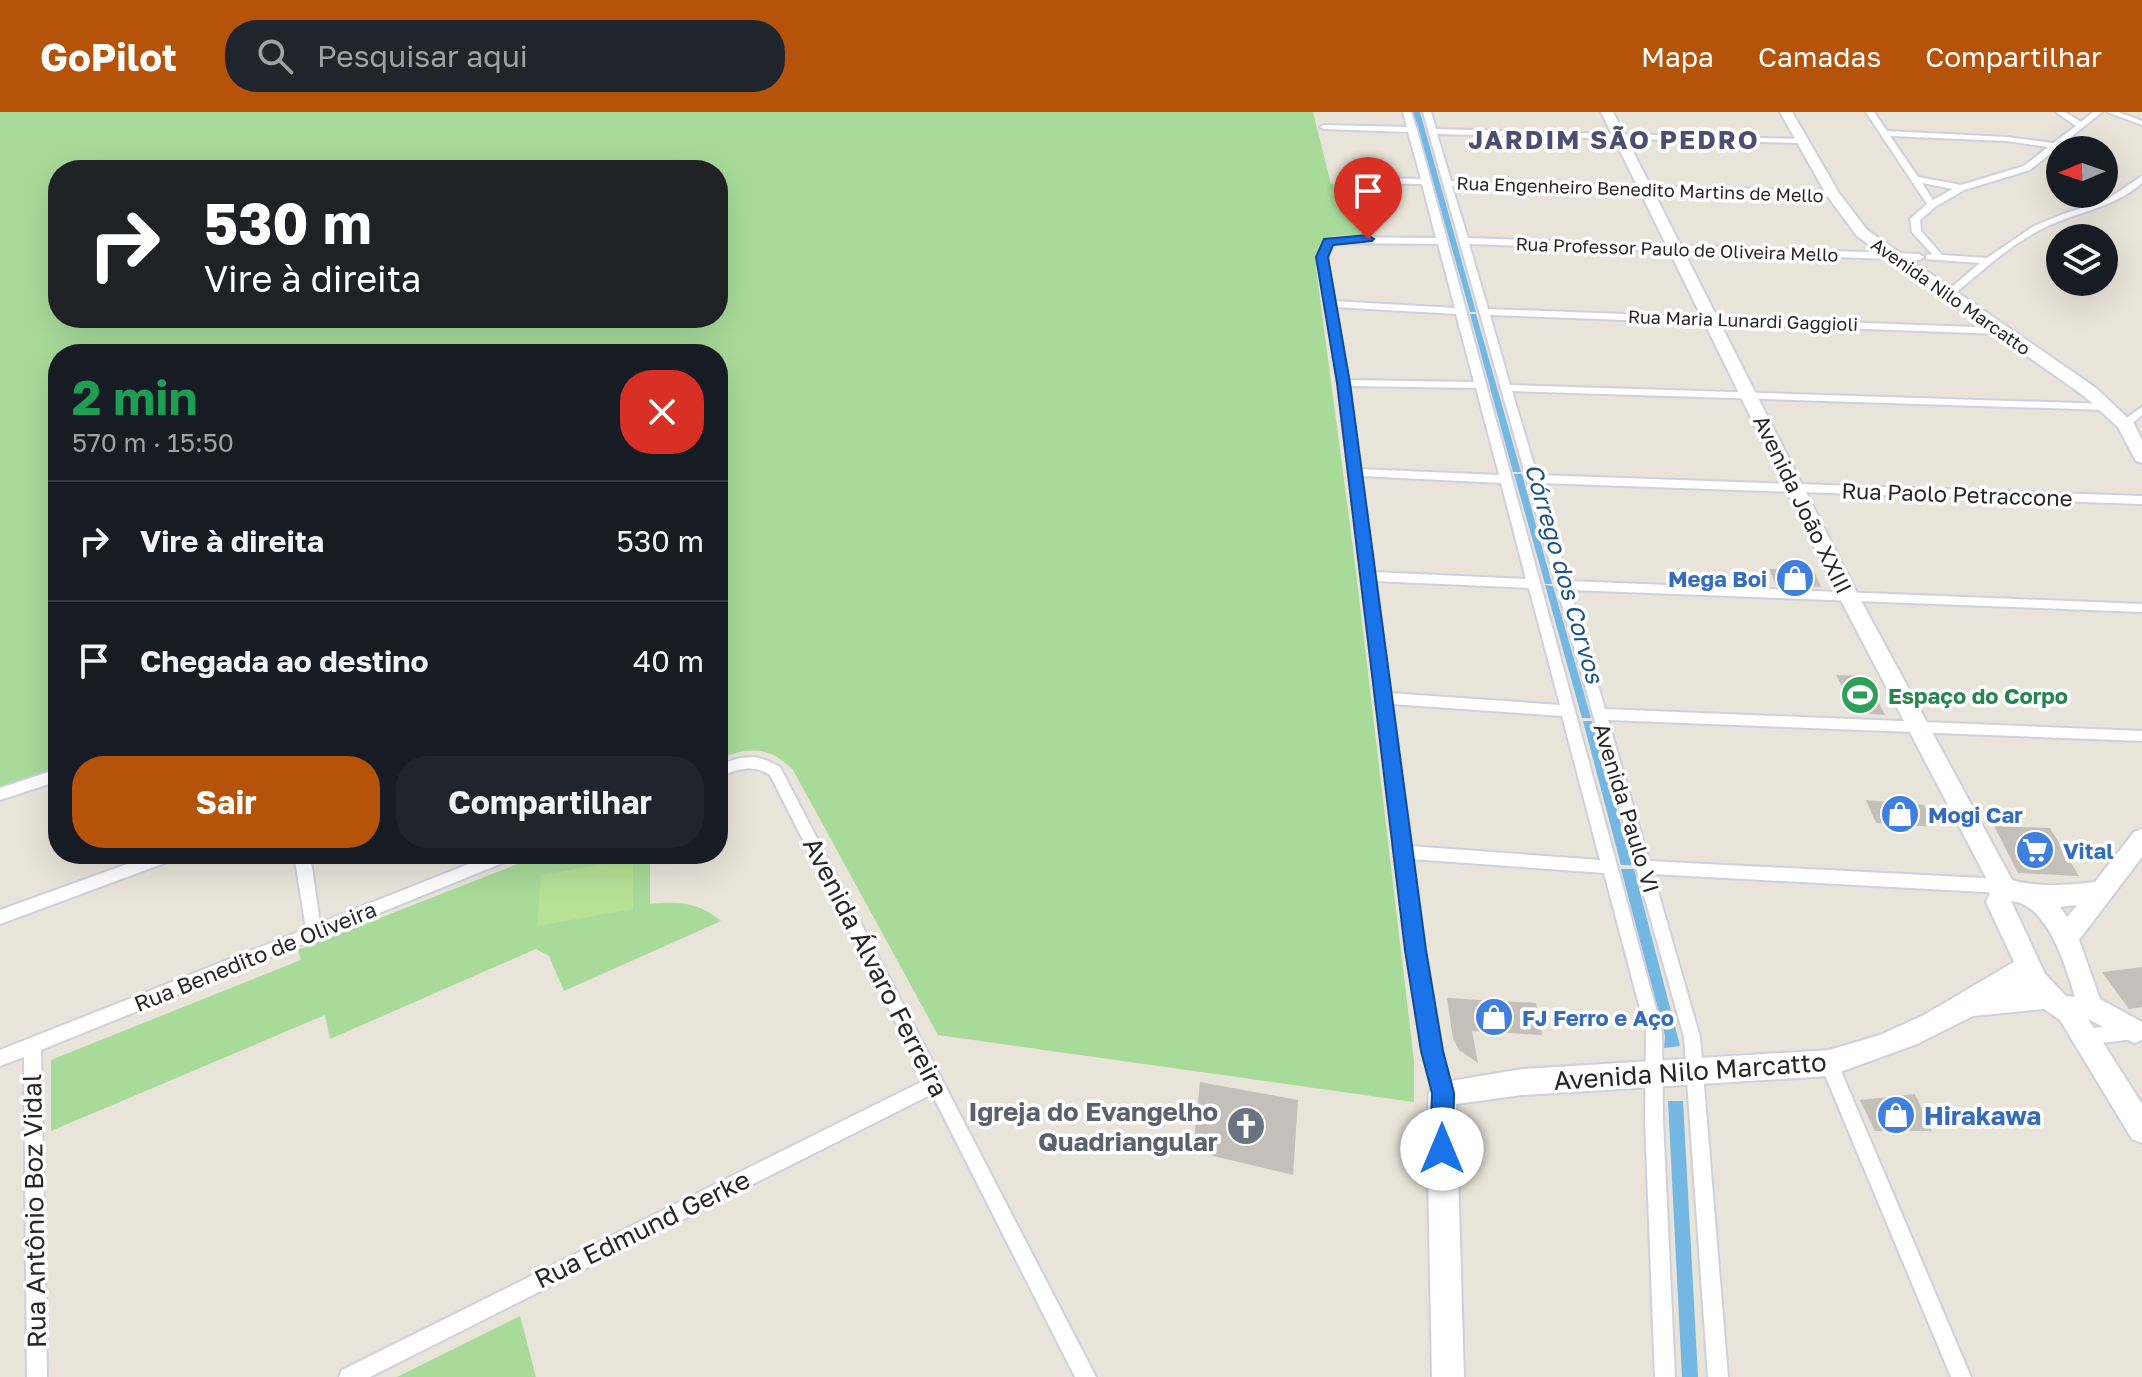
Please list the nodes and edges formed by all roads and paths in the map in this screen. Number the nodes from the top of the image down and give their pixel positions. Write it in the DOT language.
graph roads {
  1 [pos="1407,112"];
  2 [pos="1427,112"];
  3 [pos="1607,112"];
  4 [pos="1786,112"];
  5 [pos="1870,112"];
  6 [pos="2060,112"];
  7 [pos="2098,112"];
  8 [pos="2111,112"];
  9 [pos="2130,113"];
  10 [pos="2141,125"];
  11 [pos="2082,126"];
  12 [pos="1324,127"];
  13 [pos="1413,130"];
  14 [pos="1432,131"];
  15 [pos="1883,133"];
  16 [pos="1618,135"];
  17 [pos="2068,136"];
  18 [pos="1801,141"];
  19 [pos="2046,145"];
  20 [pos="2046,153"];
  21 [pos="1914,179"];
  22 [pos="2142,179"];
  23 [pos="1344,180"];
  24 [pos="1427,182"];
  25 [pos="1447,183"];
  26 [pos="1961,188"];
  27 [pos="1646,189"];
  28 [pos="1833,194"];
  29 [pos="1932,205"];
  30 [pos="1442,241"];
  31 [pos="1463,241"];
  32 [pos="1676,249"];
  33 [pos="1905,259"];
  34 [pos="1944,259"];
  35 [pos="1988,261"];
  36 [pos="1968,278"];
  37 [pos="1949,294"];
  38 [pos="1329,304"];
  39 [pos="1461,311"];
  40 [pos="1485,312"];
  41 [pos="1709,318"];
  42 [pos="2001,331"];
  43 [pos="1343,383"];
  44 [pos="1481,385"];
  45 [pos="1507,388"];
  46 [pos="1750,397"];
  47 [pos="2108,407"];
  48 [pos="2142,410"];
  49 [pos="2125,424"];
  50 [pos="2142,457"];
  51 [pos="1354,472"];
  52 [pos="1504,479"];
  53 [pos="1533,479"];
  54 [pos="1796,489"];
  55 [pos="2142,500"];
  56 [pos="1369,576"];
  57 [pos="1533,584"];
  58 [pos="1563,585"];
  59 [pos="1848,595"];
  60 [pos="2142,608"];
  61 [pos="1384,698"];
  62 [pos="1568,711"];
  63 [pos="1599,714"];
  64 [pos="1919,726"];
  65 [pos="2142,736"];
  66 [pos="728,768"];
  67 [pos="48,778"];
  68 [pos="0,794"];
  69 [pos="2142,839"];
  70 [pos="1404,852"];
  71 [pos="146,864"];
  72 [pos="304,864"];
  73 [pos="485,864"];
  74 [pos="1610,867"];
  75 [pos="1645,867"];
  76 [pos="2013,891"];
  77 [pos="2099,892"];
  78 [pos="0,917"];
  79 [pos="314,932"];
  80 [pos="2065,939"];
  81 [pos="2028,967"];
  82 [pos="2068,1004"];
  83 [pos="1974,1005"];
  84 [pos="2138,1030"];
  85 [pos="2085,1037"];
  86 [pos="32,1045"];
  87 [pos="0,1058"];
  88 [pos="1829,1063"];
  89 [pos="1696,1071"];
  90 [pos="1653,1073"];
  91 [pos="935,1084"];
  92 [pos="1443,1093"];
  93 [pos="2142,1129"];
  94 [pos="37,1377"];
  95 [pos="349,1377"];
  96 [pos="1086,1377"];
  97 [pos="1448,1377"];
  98 [pos="1665,1377"];
  99 [pos="1718,1377"];
  100 [pos="1961,1377"];
  1 -- 13 [label="street, Avenida Paulo VI"];
  2 -- 14 [label="street, Avenida Paulo VI"];
  3 -- 16 [label="street, Avenida João XXIII"];
  4 -- 18 [label="street, Avenida Nilo Marcatto"];
  5 -- 15 [label="street"];
  6 -- 11 [label="street"];
  7 -- 11 [label="street"];
  8 -- 9 [label="street"];
  9 -- 10 [label="street"];
  11 -- 17 [label="street"];
  12 -- 13 [label="street"];
  13 -- 24 [label="street, Avenida Paulo VI"];
  14 -- 16 [label="street"];
  14 -- 25 [label="street, Avenida Paulo VI"];
  15 -- 19 [label="street"];
  15 -- 21 [label="street"];
  16 -- 18 [label="street"];
  16 -- 27 [label="street, Avenida João XXIII"];
  18 -- 28 [label="street, Avenida Nilo Marcatto"];
  20 -- 26 [label="street"];
  21 -- 26 [label="street"];
  21 -- 29 [label="street"];
  22 -- 35 [label="street"];
  23 -- 24 [label="street, Rua Engenheiro Benedito Martins de Mello"];
  24 -- 30 [label="street, Avenida Paulo VI"];
  25 -- 27 [label="street, Rua Engenheiro Benedito Martins de Mello"];
  25 -- 31 [label="street, Avenida Paulo VI"];
  26 -- 29 [label="street"];
  27 -- 28 [label="street, Rua Engenheiro Benedito Martins de Mello"];
  27 -- 32 [label="street, Avenida João XXIII"];
  28 -- 33 [label="street, Avenida Nilo Marcatto"];
  29 -- 34 [label="street"];
  30 -- 38 [label="street"];
  30 -- 39 [label="street, Avenida Paulo VI"];
  31 -- 32 [label="street, Rua Professor Paulo de Oliveira Mello"];
  31 -- 40 [label="street, Avenida Paulo VI"];
  32 -- 33 [label="street, Rua Professor Paulo de Oliveira Mello"];
  32 -- 41 [label="street, Avenida João XXIII"];
  33 -- 34 [label="street, Rua Professor Paulo de Oliveira Mello"];
  33 -- 37 [label="street, Avenida Nilo Marcatto"];
  34 -- 35 [label="street, Rua Professor Paulo de Oliveira Mello"];
  34 -- 36 [label="street"];
  35 -- 36 [label="street"];
  36 -- 37 [label="street"];
  37 -- 42 [label="street, Avenida Nilo Marcatto"];
  38 -- 39 [label="street"];
  38 -- 43 [label="street"];
  39 -- 44 [label="street, Avenida Paulo VI"];
  40 -- 41 [label="street, Rua Maria Lunardi Gaggioli"];
  40 -- 45 [label="street, Avenida Paulo VI"];
  41 -- 42 [label="street, Rua Maria Lunardi Gaggioli"];
  41 -- 46 [label="street, Avenida João XXIII"];
  42 -- 47 [label="street, Avenida Nilo Marcatto"];
  43 -- 44 [label="street"];
  43 -- 51 [label="street"];
  44 -- 52 [label="street, Avenida Paulo VI"];
  45 -- 46 [label="street"];
  45 -- 53 [label="street, Avenida Paulo VI"];
  46 -- 47 [label="street"];
  46 -- 54 [label="street, Avenida João XXIII"];
  47 -- 49 [label="street, Avenida Nilo Marcatto"];
  48 -- 49 [label="street"];
  49 -- 50 [label="street, Avenida Nilo Marcatto"];
  51 -- 52 [label="street"];
  51 -- 56 [label="street"];
  52 -- 57 [label="street, Avenida Paulo VI"];
  53 -- 54 [label="street, Rua Paolo Petraccone"];
  53 -- 58 [label="street, Avenida Paulo VI"];
  54 -- 55 [label="street, Rua Paolo Petraccone"];
  54 -- 59 [label="street, Avenida João XXIII"];
  56 -- 57 [label="street"];
  56 -- 61 [label="street"];
  57 -- 62 [label="street, Avenida Paulo VI"];
  58 -- 59 [label="street"];
  58 -- 63 [label="street, Avenida Paulo VI"];
  59 -- 60 [label="street"];
  59 -- 64 [label="street, Avenida João XXIII"];
  61 -- 62 [label="street"];
  61 -- 70 [label="street"];
  62 -- 74 [label="street, Avenida Paulo VI"];
  63 -- 64 [label="street"];
  63 -- 75 [label="street, Avenida Paulo VI"];
  64 -- 65 [label="street"];
  64 -- 76 [label="street, Avenida João XXIII"];
  66 -- 91 [label="street, Avenida Álvaro Ferreira"];
  67 -- 68 [label="street"];
  69 -- 77 [label="street"];
  70 -- 74 [label="street"];
  70 -- 92 [label="street"];
  71 -- 78 [label="street"];
  72 -- 79 [label="street"];
  73 -- 79 [label="street, Rua Benedito de Oliveira"];
  74 -- 90 [label="street, Avenida Paulo VI"];
  75 -- 76 [label="street"];
  75 -- 89 [label="street, Avenida Paulo VI"];
  76 -- 77 [label="street"];
  76 -- 80 [label="street, Avenida João XXIII"];
  76 -- 81 [label="street, Avenida João XXIII"];
  77 -- 80 [label="street"];
  79 -- 86 [label="street, Rua Benedito de Oliveira"];
  80 -- 82 [label="street, Avenida João XXIII"];
  81 -- 82 [label="street, Avenida João XXIII"];
  81 -- 83 [label="street, Avenida Nilo Marcatto"];
  82 -- 83 [label="street, Avenida Nilo Marcatto"];
  82 -- 84 [label="street"];
  82 -- 85 [label="street, Avenida João XXIII"];
  83 -- 88 [label="street, Avenida Nilo Marcatto"];
  84 -- 85 [label="street"];
  85 -- 93 [label="street, Avenida João XXIII"];
  86 -- 87 [label="street, Rua Benedito de Oliveira"];
  86 -- 94 [label="street, Rua Antônio Boz Vidal"];
  88 -- 89 [label="street, Avenida Nilo Marcatto"];
  88 -- 100 [label="street"];
  89 -- 90 [label="street, Avenida Nilo Marcatto"];
  89 -- 99 [label="street, Avenida Paulo VI"];
  90 -- 92 [label="street, Avenida Nilo Marcatto"];
  90 -- 98 [label="street, Avenida Paulo VI"];
  91 -- 95 [label="street, Rua Edmund Gerke"];
  91 -- 96 [label="street, Avenida Álvaro Ferreira"];
  92 -- 97 [label="street"];
}
